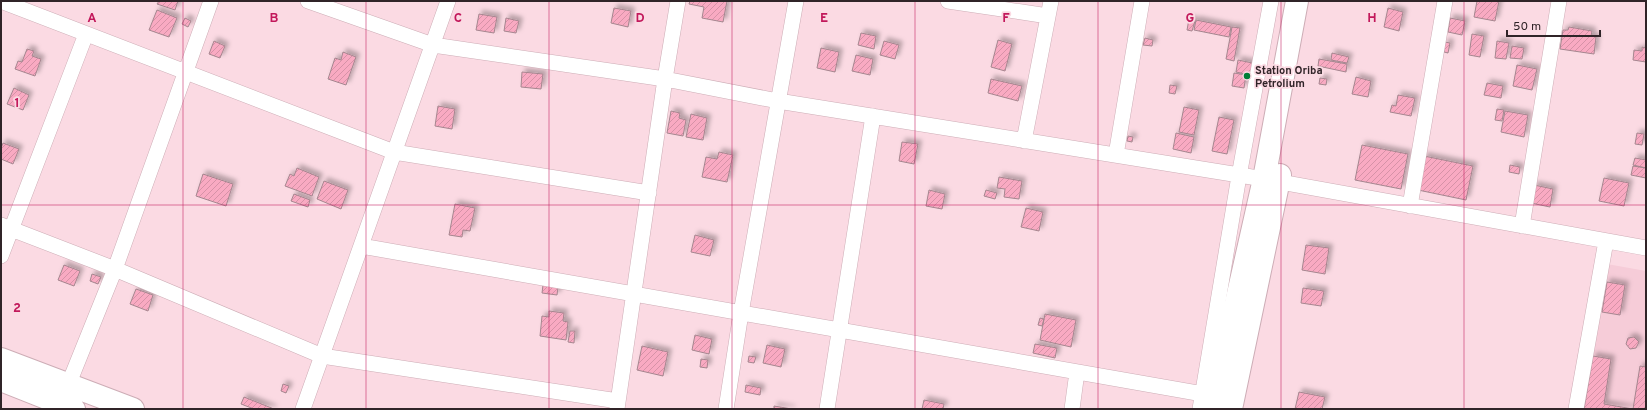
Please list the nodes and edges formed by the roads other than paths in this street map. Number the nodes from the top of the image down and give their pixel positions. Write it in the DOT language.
graph roads {
  1 [pos="1,1"];
  2 [pos="212,1"];
  3 [pos="448,1"];
  4 [pos="678,1"];
  5 [pos="796,1"];
  6 [pos="948,1"];
  7 [pos="1142,1"];
  8 [pos="1271,1"];
  9 [pos="1297,1"];
  10 [pos="1312,1"];
  11 [pos="1445,1"];
  12 [pos="1559,1"];
  13 [pos="317,2"];
  14 [pos="1050,8"];
  15 [pos="86,34"];
  16 [pos="433,45"];
  17 [pos="186,72"];
  18 [pos="665,79"];
  19 [pos="778,101"];
  20 [pos="873,116"];
  21 [pos="1024,141"];
  22 [pos="394,152"];
  23 [pos="1116,155"];
  24 [pos="1239,176"];
  25 [pos="1271,181"];
  26 [pos="649,193"];
  27 [pos="1410,206"];
  28 [pos="1522,226"];
  29 [pos="6,227"];
  30 [pos="1606,241"];
  31 [pos="361,246"];
  32 [pos="1646,248"];
  33 [pos="1,256"];
  34 [pos="115,268"];
  35 [pos="635,294"];
  36 [pos="741,313"];
  37 [pos="839,330"];
  38 [pos="322,356"];
  39 [pos="1,360"];
  40 [pos="1077,372"];
  41 [pos="1,380"];
  42 [pos="68,399"];
  43 [pos="1207,401"];
  44 [pos="617,405"];
  45 [pos="133,409"];
  46 [pos="303,409"];
  47 [pos="726,409"];
  48 [pos="827,409"];
  49 [pos="1072,409"];
  50 [pos="1200,409"];
  51 [pos="1231,409"];
  52 [pos="1576,409"];
  1 -- 15 [label="street"];
  2 -- 17 [label="street"];
  3 -- 16 [label="street"];
  4 -- 18 [label="street"];
  5 -- 19 [label="street"];
  6 -- 14 [label="street"];
  7 -- 23 [label="street"];
  8 -- 24 [label="street"];
  9 -- 25 [label="main road"];
  10 -- 25 [label="main road"];
  11 -- 27 [label="street"];
  12 -- 28 [label="street"];
  13 -- 16 [label="street"];
  14 -- 21 [label="street"];
  15 -- 17 [label="street"];
  15 -- 29 [label="street"];
  16 -- 18 [label="street"];
  16 -- 22 [label="street"];
  17 -- 22 [label="street"];
  17 -- 34 [label="street"];
  18 -- 19 [label="street"];
  18 -- 26 [label="street"];
  19 -- 20 [label="street"];
  19 -- 36 [label="street"];
  20 -- 21 [label="street"];
  20 -- 37 [label="street"];
  21 -- 23 [label="street"];
  22 -- 26 [label="street"];
  22 -- 31 [label="street"];
  23 -- 24 [label="street"];
  24 -- 25 [label="street"];
  24 -- 43 [label="street"];
  25 -- 27 [label="street"];
  25 -- 43 [label="main road"];
  25 -- 51 [label="main road"];
  26 -- 35 [label="street"];
  27 -- 28 [label="street"];
  28 -- 30 [label="street"];
  29 -- 33 [label="street"];
  29 -- 34 [label="street"];
  30 -- 32 [label="street"];
  30 -- 52 [label="street"];
  31 -- 35 [label="street"];
  31 -- 38 [label="street"];
  34 -- 38 [label="street"];
  34 -- 42 [label="street"];
  35 -- 36 [label="street"];
  35 -- 44 [label="street"];
  36 -- 37 [label="street"];
  36 -- 47 [label="street"];
  37 -- 40 [label="street"];
  37 -- 48 [label="street"];
  38 -- 44 [label="street"];
  38 -- 46 [label="street"];
  39 -- 42 [label="main road"];
  40 -- 43 [label="street"];
  40 -- 49 [label="street"];
  41 -- 42 [label="main road"];
  42 -- 45 [label="main road"];
  43 -- 50 [label="street"];
}
